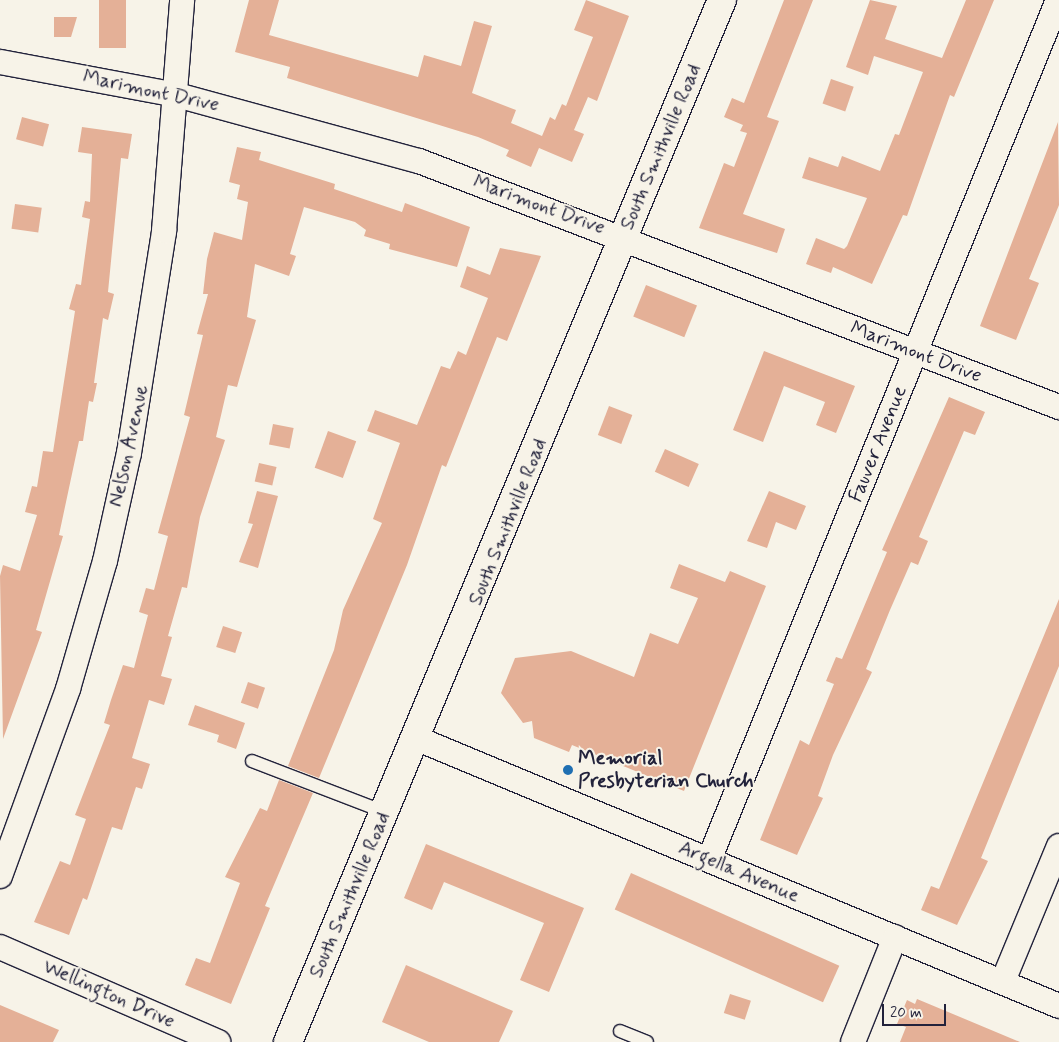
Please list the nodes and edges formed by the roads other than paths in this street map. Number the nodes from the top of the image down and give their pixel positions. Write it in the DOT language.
graph roads {
  1 [pos="182,0"];
  2 [pos="722,0"];
  3 [pos="1058,0"];
  4 [pos="0,62"];
  5 [pos="177,95"];
  6 [pos="624,236"];
  7 [pos="914,352"];
  8 [pos="1059,407"];
  9 [pos="418,739"];
  10 [pos="252,761"];
  11 [pos="386,812"];
  12 [pos="1059,846"];
  13 [pos="709,860"];
  14 [pos="0,876"];
  15 [pos="895,937"];
  16 [pos="0,947"];
  17 [pos="1003,981"];
  18 [pos="1059,1006"];
  19 [pos="620,1031"];
  20 [pos="218,1042"];
  21 [pos="288,1042"];
  22 [pos="647,1042"];
  23 [pos="853,1042"];
  1 -- 5 [label="street, Nelson Avenue"];
  2 -- 6 [label="main road, South Smithville Road"];
  3 -- 7 [label="street, Fauver Avenue"];
  4 -- 5 [label="street, Marimont Drive"];
  5 -- 6 [label="street, Marimont Drive"];
  5 -- 14 [label="street, Nelson Avenue"];
  6 -- 7 [label="street, Marimont Drive"];
  6 -- 9 [label="main road, South Smithville Road"];
  7 -- 8 [label="street, Marimont Drive"];
  7 -- 13 [label="street, Fauver Avenue"];
  9 -- 11 [label="main road, South Smithville Road"];
  9 -- 13 [label="street, Argella Avenue"];
  10 -- 11 [label="lane"];
  11 -- 21 [label="main road, South Smithville Road"];
  12 -- 17 [label="street"];
  13 -- 15 [label="street, Argella Avenue"];
  15 -- 17 [label="street, Argella Avenue"];
  15 -- 23 [label="street"];
  16 -- 20 [label="street, Wellington Drive"];
  17 -- 18 [label="street, Argella Avenue"];
  19 -- 22 [label="lane"];
}
